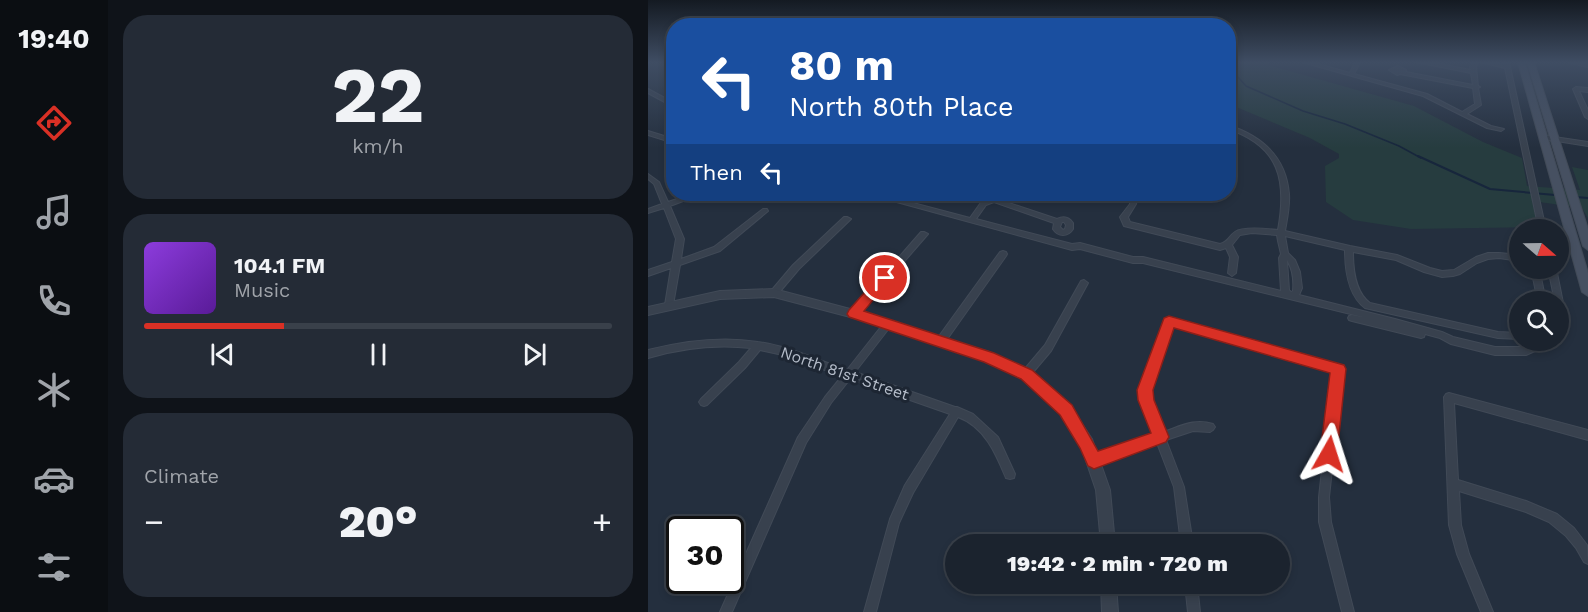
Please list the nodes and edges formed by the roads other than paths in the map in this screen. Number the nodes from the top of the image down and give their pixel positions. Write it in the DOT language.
graph roads {
  1 [pos="648,91"];
  2 [pos="1409,91"];
  3 [pos="1477,91"];
  4 [pos="1513,91"];
  5 [pos="1530,91"];
  6 [pos="1539,91"];
  7 [pos="1577,91"];
  8 [pos="666,101"];
  9 [pos="1464,113"];
  10 [pos="1588,117"];
  11 [pos="1501,129"];
  12 [pos="1236,131"];
  13 [pos="648,135"];
  14 [pos="1544,137"];
  15 [pos="666,139"];
  16 [pos="1554,139"];
  17 [pos="1588,144"];
  18 [pos="648,177"];
  19 [pos="675,201"];
  20 [pos="901,201"];
  21 [pos="991,201"];
  22 [pos="997,201"];
  23 [pos="1132,201"];
  24 [pos="666,204"];
  25 [pos="648,211"];
  26 [pos="765,211"];
  27 [pos="847,219"];
  28 [pos="973,219"];
  29 [pos="1541,219"];
  30 [pos="1058,222"];
  31 [pos="1280,233"];
  32 [pos="924,234"];
  33 [pos="1228,245"];
  34 [pos="1588,246"];
  35 [pos="1349,249"];
  36 [pos="1003,254"];
  37 [pos="1285,254"];
  38 [pos="1509,257"];
  39 [pos="677,264"];
  40 [pos="648,273"];
  41 [pos="1232,273"];
  42 [pos="1084,283"];
  43 [pos="1588,292"];
  44 [pos="774,293"];
  45 [pos="1290,299"];
  46 [pos="669,305"];
  47 [pos="648,311"];
  48 [pos="854,314"];
  49 [pos="887,325"];
  50 [pos="1509,337"];
  51 [pos="940,342"];
  52 [pos="759,345"];
  53 [pos="1516,351"];
  54 [pos="648,354"];
  55 [pos="847,374"];
  56 [pos="1026,374"];
  57 [pos="704,402"];
  58 [pos="957,411"];
  59 [pos="1210,427"];
  60 [pos="1588,435"];
  61 [pos="1161,437"];
  62 [pos="1094,460"];
  63 [pos="1010,474"];
  64 [pos="1453,484"];
  65 [pos="1107,534"];
  66 [pos="1186,534"];
  67 [pos="1588,558"];
  68 [pos="1109,594"];
  69 [pos="1192,594"];
  70 [pos="726,612"];
  71 [pos="870,612"];
  72 [pos="1110,612"];
  73 [pos="1194,612"];
  74 [pos="1348,612"];
  75 [pos="1487,612"];
  1 -- 8 [label="street"];
  2 -- 9 [label="street"];
  3 -- 9 [label="street"];
  4 -- 29 [label="street"];
  5 -- 14 [label="main road"];
  6 -- 16 [label="main road"];
  7 -- 10 [label="street"];
  9 -- 11 [label="street"];
  12 -- 31 [label="street"];
  13 -- 15 [label="street"];
  14 -- 16 [label="street"];
  14 -- 43 [label="main road"];
  16 -- 17 [label="street"];
  16 -- 34 [label="main road"];
  18 -- 24 [label="street"];
  19 -- 24 [label="street"];
  20 -- 28 [label="street"];
  21 -- 28 [label="street"];
  22 -- 30 [label="street"];
  23 -- 33 [label="street"];
  24 -- 25 [label="street"];
  24 -- 39 [label="street"];
  26 -- 39 [label="street"];
  27 -- 44 [label="street"];
  28 -- 45 [label="street"];
  31 -- 33 [label="street"];
  31 -- 35 [label="street"];
  31 -- 37 [label="street"];
  32 -- 48 [label="street"];
  33 -- 41 [label="street"];
  35 -- 38 [label="street"];
  35 -- 50 [label="street"];
  36 -- 51 [label="street"];
  37 -- 45 [label="street"];
  37 -- 45 [label="street"];
  39 -- 40 [label="street"];
  39 -- 46 [label="street"];
  42 -- 56 [label="street"];
  44 -- 46 [label="street"];
  44 -- 48 [label="street"];
  45 -- 53 [label="street"];
  46 -- 47 [label="street"];
  48 -- 49 [label="street"];
  49 -- 51 [label="street"];
  49 -- 55 [label="street"];
  51 -- 56 [label="street"];
  52 -- 54 [label="street, North 81st Street"];
  52 -- 55 [label="street, North 81st Street"];
  52 -- 57 [label="street"];
  55 -- 58 [label="street, North 81st Street"];
  55 -- 70 [label="street"];
  56 -- 62 [label="street"];
  58 -- 63 [label="street, North 81st Street"];
  58 -- 71 [label="street"];
  59 -- 61 [label="street"];
  60 -- 64 [label="street"];
  61 -- 62 [label="street"];
  61 -- 66 [label="street"];
  61 -- 74 [label="street"];
  62 -- 65 [label="street"];
  64 -- 67 [label="street"];
  64 -- 75 [label="street"];
  68 -- 72 [label="street"];
  69 -- 73 [label="street"];
}
